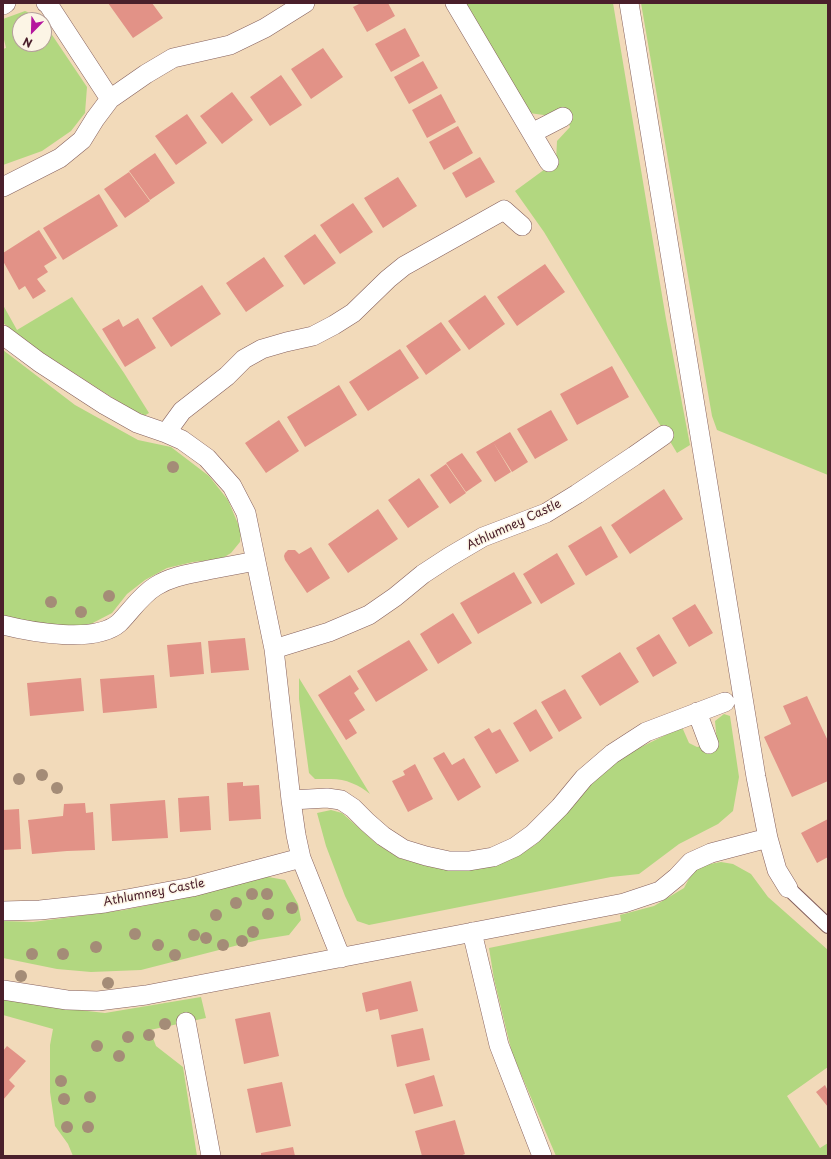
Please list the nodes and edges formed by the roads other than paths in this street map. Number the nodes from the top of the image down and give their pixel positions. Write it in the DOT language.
graph roads {
  1 [pos="46,3"];
  2 [pos="305,3"];
  3 [pos="455,3"];
  4 [pos="629,3"];
  5 [pos="110,99"];
  6 [pos="563,117"];
  7 [pos="532,133"];
  8 [pos="549,162"];
  9 [pos="3,187"];
  10 [pos="522,226"];
  11 [pos="3,335"];
  12 [pos="166,433"];
  13 [pos="664,435"];
  14 [pos="256,561"];
  15 [pos="3,625"];
  16 [pos="274,649"];
  17 [pos="725,702"];
  18 [pos="697,712"];
  19 [pos="709,744"];
  20 [pos="291,800"];
  21 [pos="768,838"];
  22 [pos="302,858"];
  23 [pos="788,888"];
  24 [pos="3,911"];
  25 [pos="828,926"];
  26 [pos="472,932"];
  27 [pos="341,958"];
  28 [pos="3,990"];
  29 [pos="186,1022"];
  30 [pos="211,1156"];
  31 [pos="542,1156"];
  1 -- 5 [label="street"];
  2 -- 5 [label="street"];
  3 -- 7 [label="street"];
  4 -- 21 [label="street"];
  5 -- 9 [label="street"];
  6 -- 7 [label="street"];
  7 -- 8 [label="street"];
  10 -- 12 [label="street"];
  11 -- 12 [label="street"];
  12 -- 14 [label="street"];
  13 -- 16 [label="street, Athlumney Castle"];
  14 -- 15 [label="street"];
  14 -- 16 [label="street"];
  16 -- 20 [label="street"];
  17 -- 18 [label="street"];
  18 -- 19 [label="street"];
  18 -- 20 [label="street"];
  20 -- 22 [label="street"];
  21 -- 23 [label="street"];
  21 -- 26 [label="street"];
  22 -- 24 [label="street, Athlumney Castle"];
  22 -- 27 [label="street"];
  23 -- 25 [label="street"];
  26 -- 27 [label="street"];
  26 -- 31 [label="street"];
  27 -- 28 [label="street"];
  29 -- 30 [label="street"];
}
